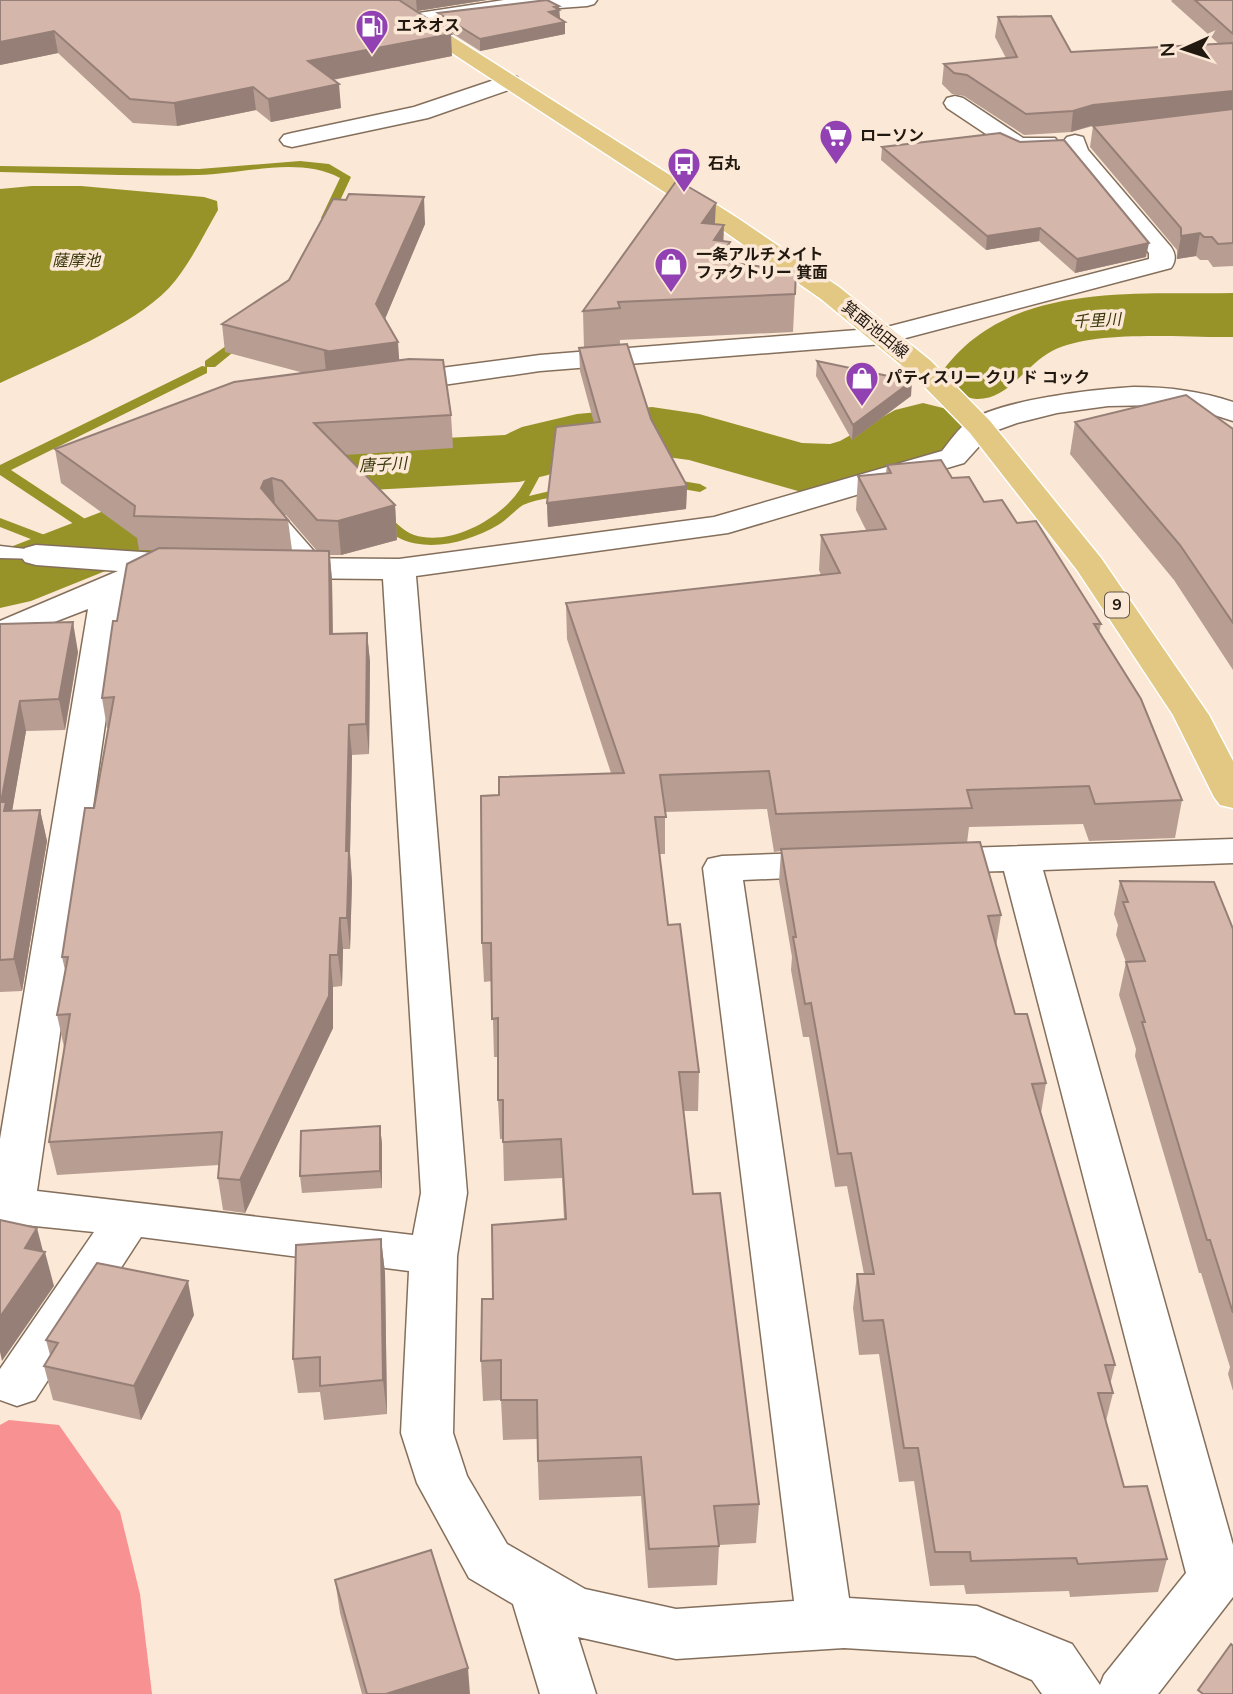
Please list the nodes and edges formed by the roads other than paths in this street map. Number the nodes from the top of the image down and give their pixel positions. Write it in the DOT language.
graph roads {
  1 [pos="382,0"];
  2 [pos="587,0"];
  3 [pos="412,20"];
  4 [pos="509,82"];
  5 [pos="954,103"];
  6 [pos="1103,135"];
  7 [pos="292,141"];
  8 [pos="1075,142"];
  9 [pos="883,336"];
  10 [pos="365,387"];
  11 [pos="1233,412"];
  12 [pos="979,427"];
  13 [pos="277,521"];
  14 [pos="0,552"];
  15 [pos="36,555"];
  16 [pos="157,564"];
  17 [pos="207,565"];
  18 [pos="246,567"];
  19 [pos="319,569"];
  20 [pos="399,569"];
  21 [pos="108,589"];
  22 [pos="0,633"];
  23 [pos="1233,797"];
  24 [pos="1233,850"];
  25 [pos="1020,858"];
  26 [pos="4,1207"];
  27 [pos="129,1218"];
  28 [pos="433,1256"];
  29 [pos="17,1385"];
  30 [pos="536,1589"];
  31 [pos="825,1624"];
  32 [pos="568,1694"];
  33 [pos="1075,1694"];
  34 [pos="1124,1694"];
  1 -- 3 [label="main road, 箕面池田線 / 9"];
  2 -- 3 [label="street"];
  3 -- 4 [label="main road, 箕面池田線 / 9"];
  4 -- 7 [label="street"];
  4 -- 9 [label="main road, 箕面池田線 / 9"];
  5 -- 8 [label="street"];
  6 -- 8 [label="street"];
  8 -- 9 [label="street"];
  9 -- 10 [label="street"];
  9 -- 12 [label="main road, 箕面池田線 / 9"];
  11 -- 12 [label="street"];
  12 -- 20 [label="street"];
  12 -- 23 [label="main road, 箕面池田線 / 9"];
  13 -- 19 [label="lane"];
  14 -- 15 [label="lane"];
  15 -- 16 [label="street"];
  16 -- 17 [label="street"];
  16 -- 21 [label="street"];
  18 -- 19 [label="street"];
  19 -- 20 [label="street"];
  20 -- 28 [label="street"];
  21 -- 22 [label="street"];
  21 -- 26 [label="street"];
  24 -- 25 [label="street"];
  25 -- 31 [label="street"];
  25 -- 34 [label="street"];
  26 -- 27 [label="street"];
  27 -- 28 [label="street"];
  27 -- 29 [label="street"];
  28 -- 30 [label="street"];
  30 -- 31 [label="street"];
  30 -- 32 [label="street"];
  31 -- 33 [label="street"];
}
